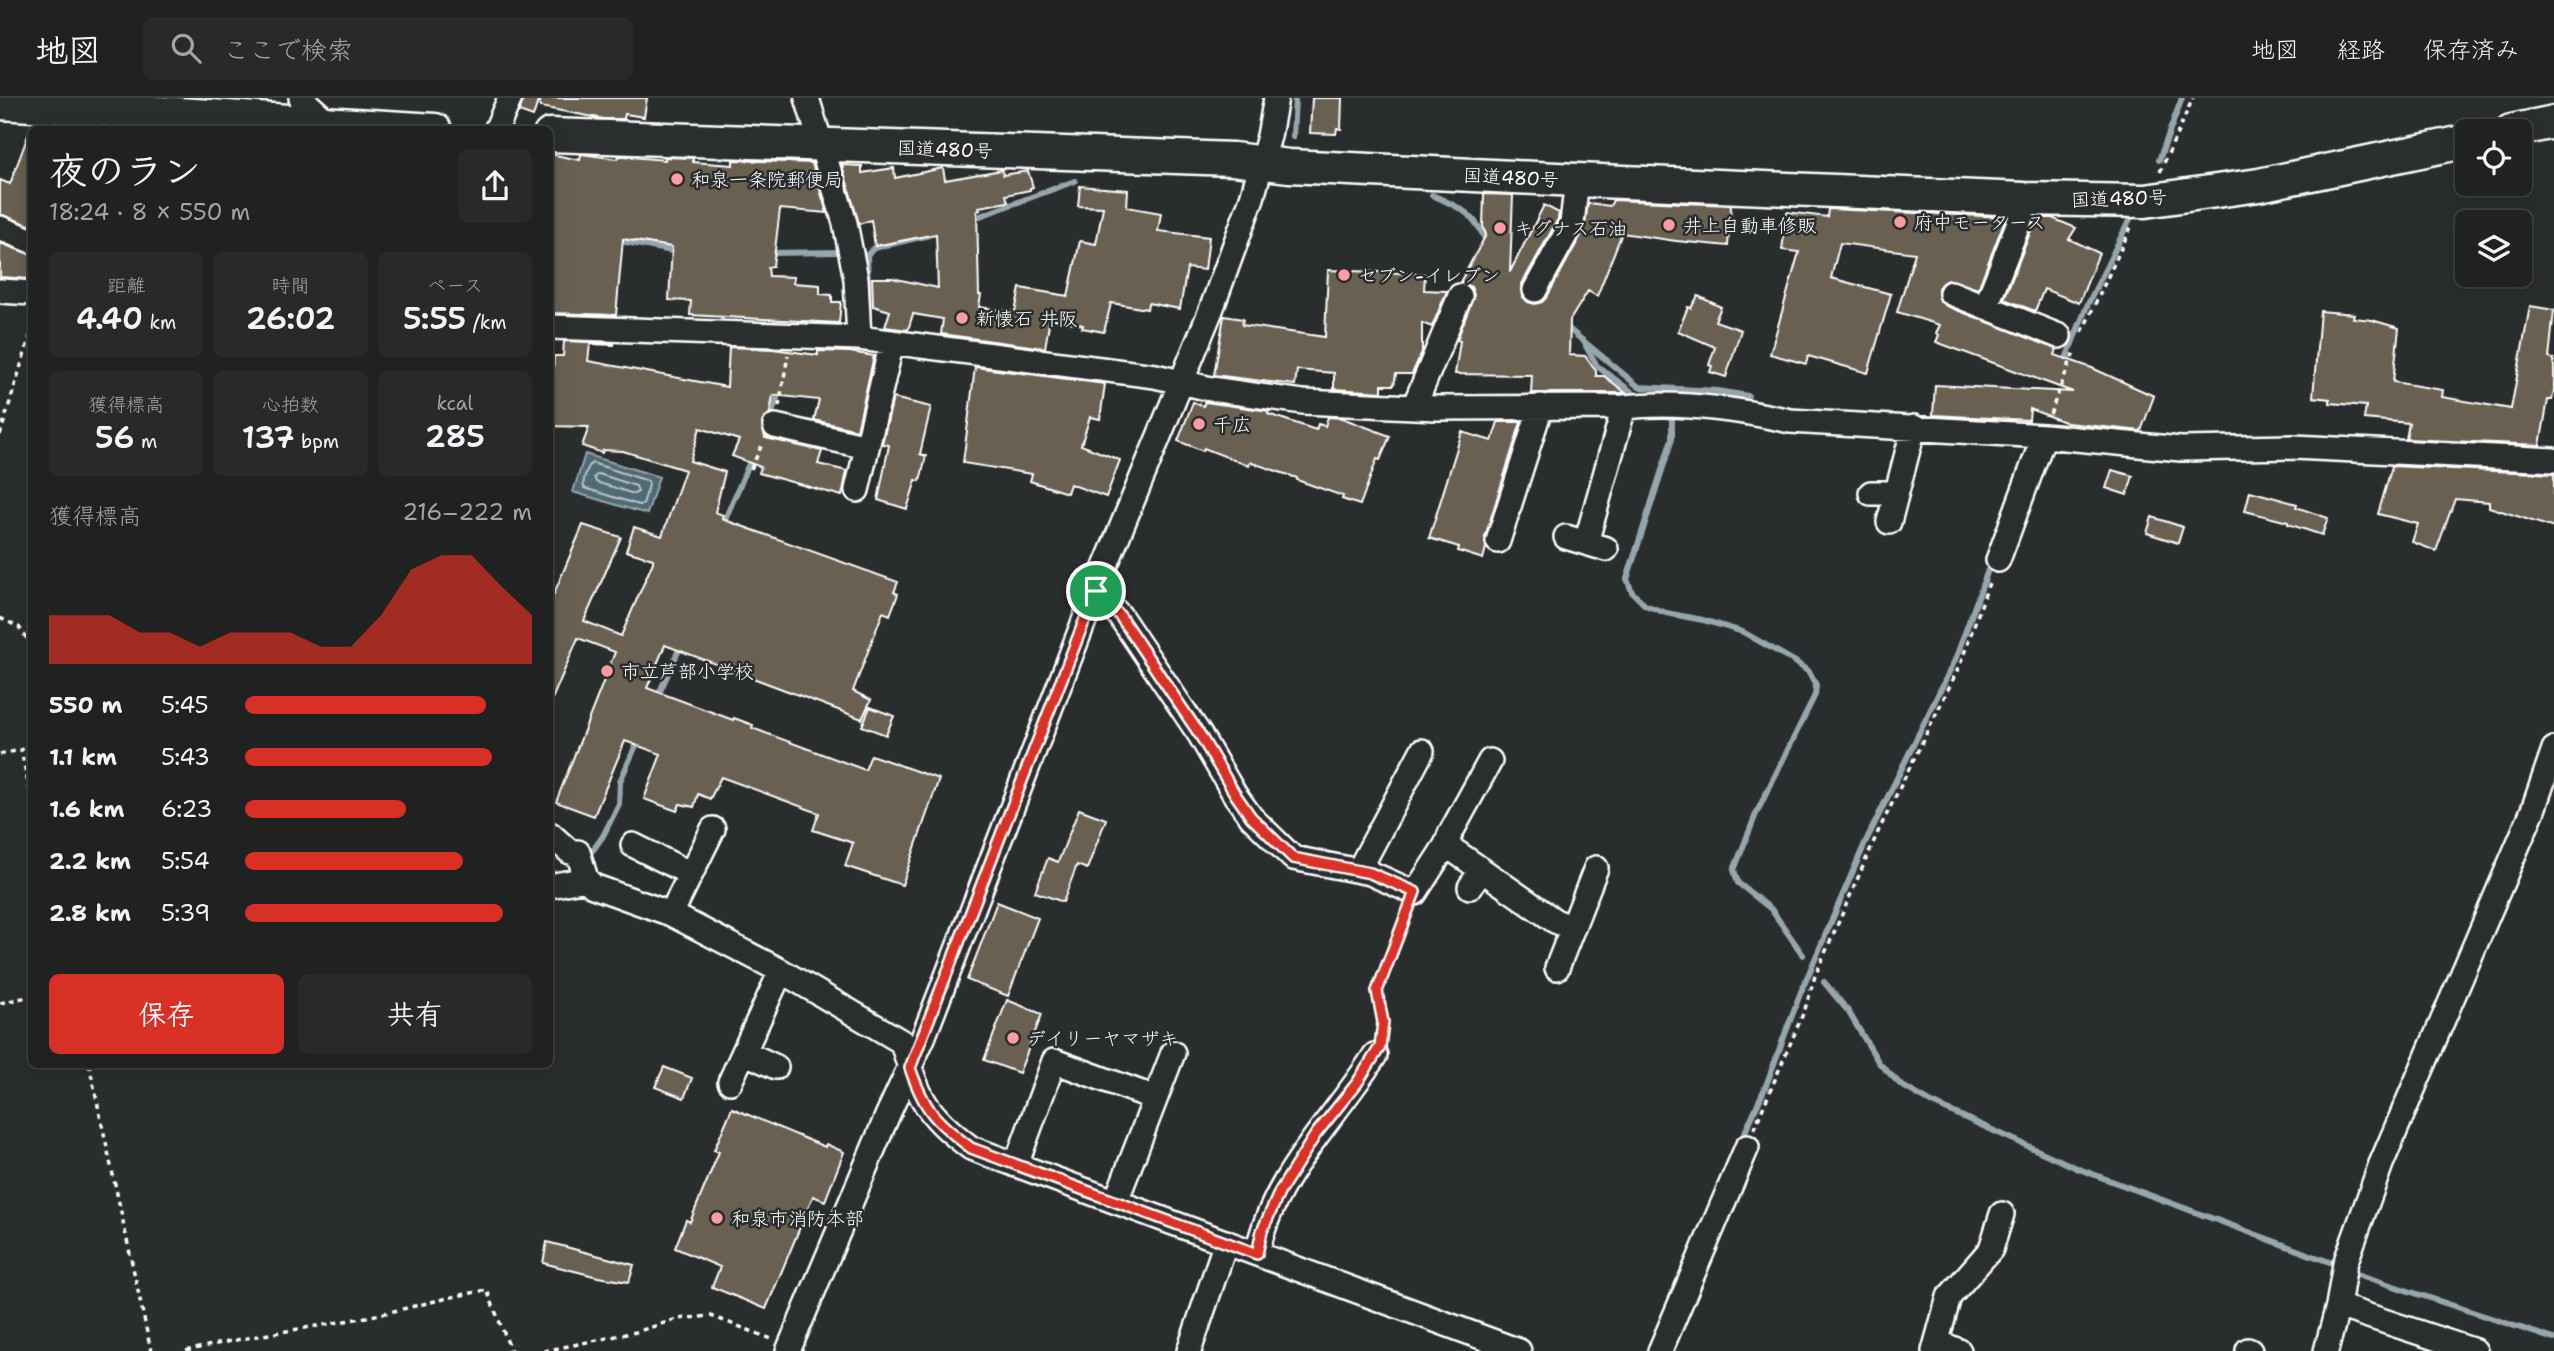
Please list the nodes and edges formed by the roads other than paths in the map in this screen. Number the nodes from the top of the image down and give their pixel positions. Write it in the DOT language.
graph roads {
  1 [pos="301,98"];
  2 [pos="510,98"];
  3 [pos="807,98"];
  4 [pos="1276,98"];
  5 [pos="0,103"];
  6 [pos="128,113"];
  7 [pos="2554,122"];
  8 [pos="330,124"];
  9 [pos="365,126"];
  10 [pos="498,126"];
  11 [pos="2532,127"];
  12 [pos="553,135"];
  13 [pos="2455,144"];
  14 [pos="823,145"];
  15 [pos="1261,162"];
  16 [pos="1577,180"];
  17 [pos="2024,199"];
  18 [pos="0,228"];
  19 [pos="28,239"];
  20 [pos="0,290"];
  21 [pos="1535,290"];
  22 [pos="28,293"];
  23 [pos="1951,293"];
  24 [pos="1460,296"];
  25 [pos="1986,306"];
  26 [pos="553,327"];
  27 [pos="859,338"];
  28 [pos="2068,340"];
  29 [pos="892,342"];
  30 [pos="1180,382"];
  31 [pos="1541,406"];
  32 [pos="1413,407"];
  33 [pos="1624,407"];
  34 [pos="775,426"];
  35 [pos="1914,427"];
  36 [pos="2044,436"];
  37 [pos="867,447"];
  38 [pos="2554,460"];
  39 [pos="857,490"];
  40 [pos="1871,493"];
  41 [pos="1896,493"];
  42 [pos="1889,522"];
  43 [pos="1498,541"];
  44 [pos="1586,543"];
  45 [pos="1998,560"];
  46 [pos="1096,591"];
  47 [pos="2554,749"];
  48 [pos="1422,751"];
  49 [pos="1490,761"];
  50 [pos="713,829"];
  51 [pos="553,837"];
  52 [pos="633,845"];
  53 [pos="1446,845"];
  54 [pos="703,866"];
  55 [pos="1596,868"];
  56 [pos="1359,870"];
  57 [pos="586,879"];
  58 [pos="553,885"];
  59 [pos="671,915"];
  60 [pos="1573,928"];
  61 [pos="1558,968"];
  62 [pos="781,971"];
  63 [pos="744,1052"];
  64 [pos="1173,1053"];
  65 [pos="1375,1055"];
  66 [pos="776,1067"];
  67 [pos="910,1068"];
  68 [pos="730,1082"];
  69 [pos="1156,1098"];
  70 [pos="1746,1147"];
  71 [pos="1016,1165"];
  72 [pos="1116,1201"];
  73 [pos="2001,1214"];
  74 [pos="1226,1242"];
  75 [pos="1257,1254"];
  76 [pos="2338,1306"];
  77 [pos="1936,1347"];
  78 [pos="789,1348"];
  79 [pos="1189,1351"];
  80 [pos="1519,1351"];
  81 [pos="1660,1351"];
  82 [pos="1959,1351"];
  83 [pos="2326,1351"];
  84 [pos="2475,1351"];
  1 -- 8 [label="street"];
  2 -- 10 [label="street"];
  3 -- 14 [label="street"];
  4 -- 15 [label="street"];
  5 -- 6 [label="highway"];
  6 -- 8 [label="highway"];
  7 -- 11 [label="highway"];
  8 -- 9 [label="highway"];
  12 -- 14 [label="highway, 国道480号"];
  13 -- 17 [label="highway, 国道480号"];
  14 -- 15 [label="highway, 国道480号"];
  14 -- 27 [label="street"];
  15 -- 16 [label="highway, 国道480号"];
  15 -- 30 [label="street"];
  16 -- 17 [label="highway, 国道480号"];
  16 -- 21 [label="street"];
  17 -- 25 [label="street"];
  18 -- 19 [label="street"];
  20 -- 22 [label="street"];
  23 -- 25 [label="street"];
  24 -- 32 [label="street"];
  25 -- 28 [label="street"];
  26 -- 27 [label="street"];
  27 -- 29 [label="street"];
  29 -- 30 [label="street"];
  29 -- 37 [label="street"];
  30 -- 32 [label="street"];
  30 -- 46 [label="street"];
  31 -- 32 [label="street"];
  31 -- 33 [label="street"];
  31 -- 43 [label="street"];
  33 -- 35 [label="street"];
  33 -- 44 [label="street"];
  34 -- 37 [label="street"];
  35 -- 36 [label="street"];
  35 -- 41 [label="street"];
  36 -- 38 [label="street"];
  36 -- 45 [label="street"];
  37 -- 39 [label="street"];
  40 -- 41 [label="street"];
  41 -- 42 [label="street"];
  46 -- 56 [label="street"];
  46 -- 67 [label="street"];
  47 -- 76 [label="street"];
  48 -- 56 [label="street"];
  49 -- 53 [label="street"];
  50 -- 54 [label="street"];
  51 -- 57 [label="street"];
  52 -- 54 [label="street"];
  53 -- 56 [label="street"];
  53 -- 60 [label="street"];
  54 -- 59 [label="street"];
  55 -- 60 [label="street"];
  57 -- 58 [label="street"];
  57 -- 59 [label="street"];
  59 -- 62 [label="street"];
  60 -- 61 [label="street"];
  62 -- 63 [label="street"];
  62 -- 67 [label="street"];
  63 -- 66 [label="street"];
  63 -- 68 [label="street"];
  64 -- 69 [label="street"];
  65 -- 75 [label="street"];
  67 -- 71 [label="street"];
  67 -- 78 [label="street"];
  69 -- 71 [label="street"];
  69 -- 72 [label="street"];
  70 -- 81 [label="street"];
  71 -- 72 [label="street"];
  72 -- 74 [label="street"];
  73 -- 77 [label="street"];
  74 -- 75 [label="street"];
  74 -- 79 [label="street"];
  75 -- 80 [label="street"];
  76 -- 83 [label="street"];
  76 -- 84 [label="street"];
  77 -- 82 [label="street"];
}
